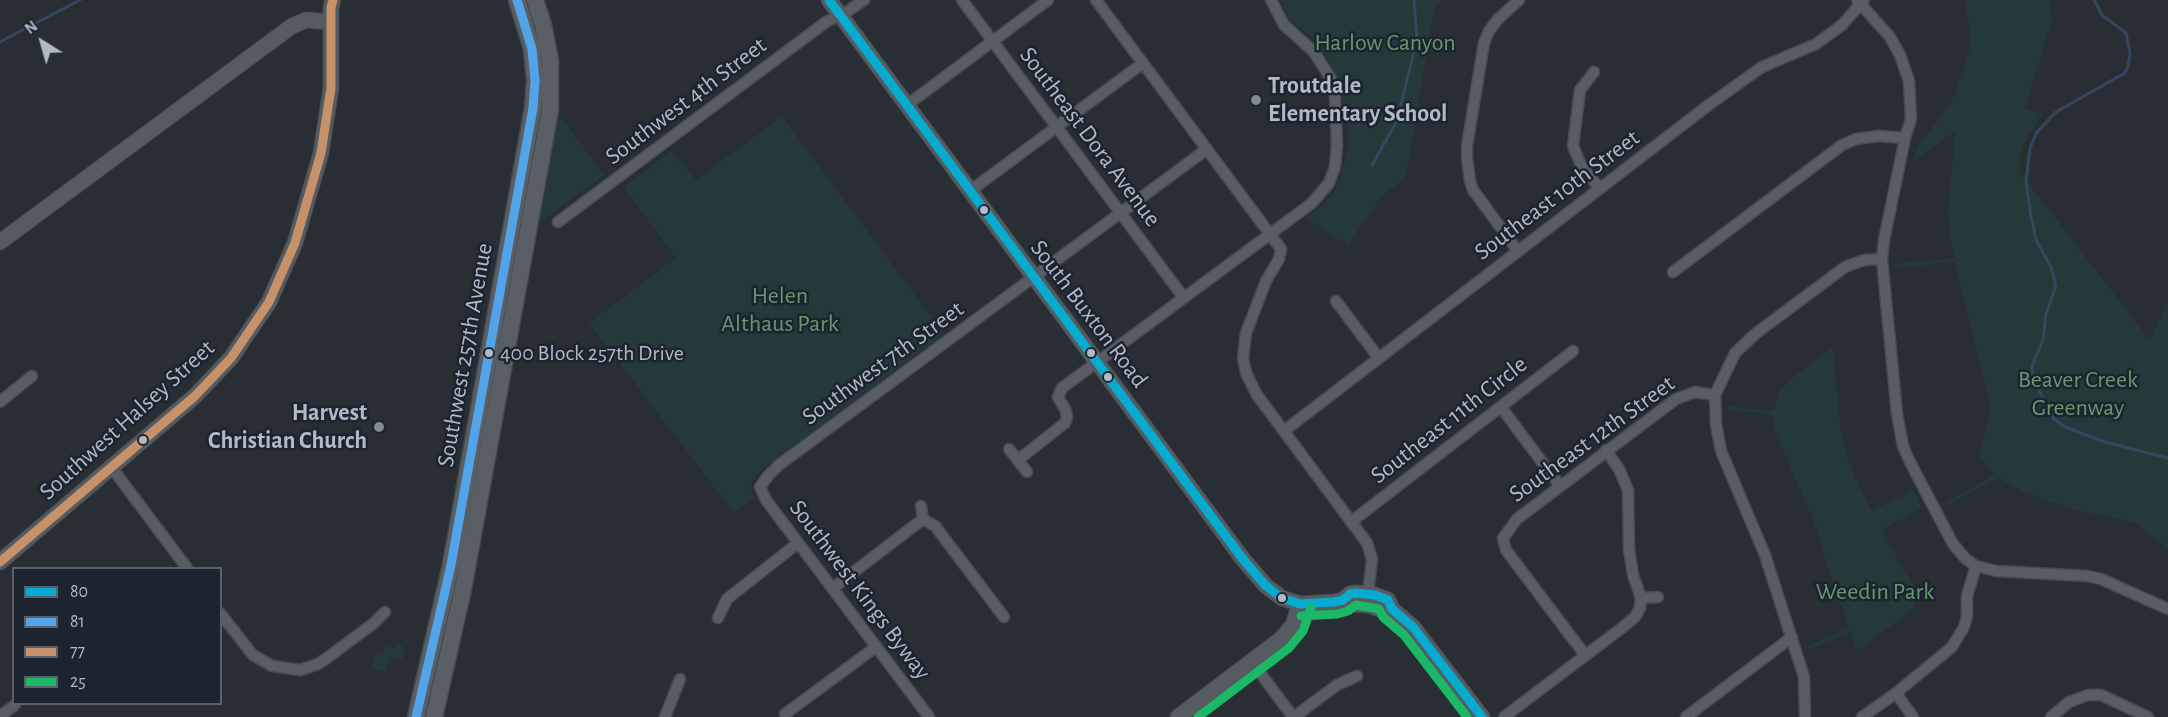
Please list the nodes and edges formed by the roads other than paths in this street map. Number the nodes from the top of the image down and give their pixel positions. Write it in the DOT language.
graph roads {
  1 [pos="333,0"];
  2 [pos="517,0"];
  3 [pos="535,0"];
  4 [pos="829,0"];
  5 [pos="864,0"];
  6 [pos="962,0"];
  7 [pos="1048,0"];
  8 [pos="1096,0"];
  9 [pos="1271,0"];
  10 [pos="1519,0"];
  11 [pos="1860,1"];
  12 [pos="840,15"];
  13 [pos="331,22"];
  14 [pos="992,41"];
  15 [pos="1143,63"];
  16 [pos="1594,72"];
  17 [pos="907,105"];
  18 [pos="1057,127"];
  19 [pos="1905,138"];
  20 [pos="1208,148"];
  21 [pos="1600,189"];
  22 [pos="970,191"];
  23 [pos="1121,213"];
  24 [pos="558,222"];
  25 [pos="1270,234"];
  26 [pos="0,242"];
  27 [pos="1518,252"];
  28 [pos="1882,259"];
  29 [pos="1673,273"];
  30 [pos="1035,278"];
  31 [pos="1184,298"];
  32 [pos="1336,301"];
  33 [pos="1573,351"];
  34 [pos="1378,357"];
  35 [pos="1097,362"];
  36 [pos="32,376"];
  37 [pos="1715,395"];
  38 [pos="0,402"];
  39 [pos="1501,407"];
  40 [pos="1284,431"];
  41 [pos="1009,449"];
  42 [pos="1606,450"];
  43 [pos="1018,460"];
  44 [pos="112,468"];
  45 [pos="1027,472"];
  46 [pos="1560,486"];
  47 [pos="760,487"];
  48 [pos="921,506"];
  49 [pos="923,519"];
  50 [pos="1351,522"];
  51 [pos="798,543"];
  52 [pos="0,562"];
  53 [pos="1976,566"];
  54 [pos="186,567"];
  55 [pos="832,588"];
  56 [pos="1368,594"];
  57 [pos="1658,597"];
  58 [pos="1641,598"];
  59 [pos="1343,600"];
  60 [pos="1300,604"];
  61 [pos="1392,609"];
  62 [pos="2168,609"];
  63 [pos="385,612"];
  64 [pos="222,615"];
  65 [pos="1004,617"];
  66 [pos="718,618"];
  67 [pos="1792,637"];
  68 [pos="876,647"];
  69 [pos="1584,655"];
  70 [pos="1252,662"];
  71 [pos="1357,676"];
  72 [pos="680,679"];
  73 [pos="1896,693"];
  74 [pos="15,705"];
  75 [pos="786,714"];
  76 [pos="0,716"];
  77 [pos="416,717"];
  78 [pos="434,717"];
  79 [pos="665,717"];
  80 [pos="929,717"];
  81 [pos="1178,717"];
  82 [pos="1294,717"];
  83 [pos="1482,717"];
  84 [pos="1504,717"];
  85 [pos="1686,717"];
  86 [pos="1805,717"];
  87 [pos="1862,717"];
  88 [pos="1913,717"];
  89 [pos="2050,717"];
  90 [pos="2148,717"];
  1 -- 13 [label="street, Southwest Halsey Street"];
  2 -- 77 [label="main road, Southwest 257th Avenue"];
  3 -- 78 [label="main road, Southwest 257th Avenue"];
  4 -- 12 [label="street, South Buxton Road"];
  5 -- 12 [label="street, Southwest 4th Street"];
  6 -- 14 [label="street, Southeast Dora Avenue"];
  7 -- 14 [label="street"];
  8 -- 15 [label="street"];
  9 -- 25 [label="street"];
  10 -- 27 [label="street"];
  11 -- 19 [label="street"];
  11 -- 21 [label="street, Southeast 10th Street"];
  12 -- 17 [label="street, South Buxton Road"];
  12 -- 24 [label="street, Southwest 4th Street"];
  13 -- 26 [label="street"];
  13 -- 44 [label="street, Southwest Halsey Street"];
  14 -- 17 [label="street"];
  14 -- 18 [label="street, Southeast Dora Avenue"];
  15 -- 18 [label="street"];
  15 -- 20 [label="street"];
  16 -- 21 [label="street"];
  17 -- 22 [label="street, South Buxton Road"];
  18 -- 22 [label="street"];
  18 -- 23 [label="street, Southeast Dora Avenue"];
  19 -- 28 [label="street"];
  19 -- 29 [label="street"];
  20 -- 23 [label="street, Southwest 7th Street"];
  20 -- 25 [label="street"];
  21 -- 27 [label="street, Southeast 10th Street"];
  22 -- 30 [label="street, South Buxton Road"];
  23 -- 30 [label="street, Southwest 7th Street"];
  23 -- 31 [label="street, Southeast Dora Avenue"];
  25 -- 31 [label="street"];
  25 -- 40 [label="street"];
  27 -- 34 [label="street, Southeast 10th Street"];
  28 -- 37 [label="street"];
  28 -- 53 [label="street"];
  30 -- 35 [label="street, South Buxton Road"];
  30 -- 47 [label="street, Southwest 7th Street"];
  31 -- 35 [label="street"];
  32 -- 34 [label="street"];
  33 -- 39 [label="street, Southeast 11th Circle"];
  34 -- 40 [label="street, Southeast 10th Street"];
  35 -- 43 [label="street"];
  35 -- 60 [label="street, South Buxton Road"];
  36 -- 38 [label="street"];
  37 -- 42 [label="street, Southeast 12th Street"];
  37 -- 67 [label="street"];
  39 -- 46 [label="street"];
  39 -- 50 [label="street, Southeast 11th Circle"];
  40 -- 50 [label="street"];
  41 -- 43 [label="street"];
  42 -- 46 [label="street, Southeast 12th Street"];
  42 -- 58 [label="street"];
  43 -- 45 [label="street"];
  44 -- 52 [label="street, Southwest Halsey Street"];
  44 -- 54 [label="street"];
  46 -- 69 [label="street, Southeast 12th Street"];
  47 -- 51 [label="street, Southwest Kings Byway"];
  48 -- 49 [label="street"];
  49 -- 55 [label="street"];
  49 -- 65 [label="street"];
  50 -- 56 [label="street"];
  51 -- 55 [label="street, Southwest Kings Byway"];
  51 -- 66 [label="street"];
  53 -- 62 [label="street"];
  53 -- 73 [label="street"];
  55 -- 68 [label="street, Southwest Kings Byway"];
  56 -- 59 [label="street, South Buxton Road"];
  56 -- 61 [label="street"];
  57 -- 58 [label="street"];
  58 -- 69 [label="street"];
  59 -- 60 [label="street, South Buxton Road"];
  59 -- 61 [label="street, South Buxton Road"];
  60 -- 70 [label="street"];
  61 -- 83 [label="street"];
  63 -- 64 [label="street"];
  67 -- 85 [label="street"];
  67 -- 86 [label="street"];
  68 -- 75 [label="street"];
  68 -- 80 [label="street, Southwest Kings Byway"];
  69 -- 84 [label="street"];
  70 -- 81 [label="street"];
  70 -- 82 [label="street"];
  71 -- 82 [label="street"];
  72 -- 79 [label="street"];
  73 -- 87 [label="street"];
  73 -- 88 [label="street"];
  74 -- 76 [label="street"];
  89 -- 90 [label="street"];
}
